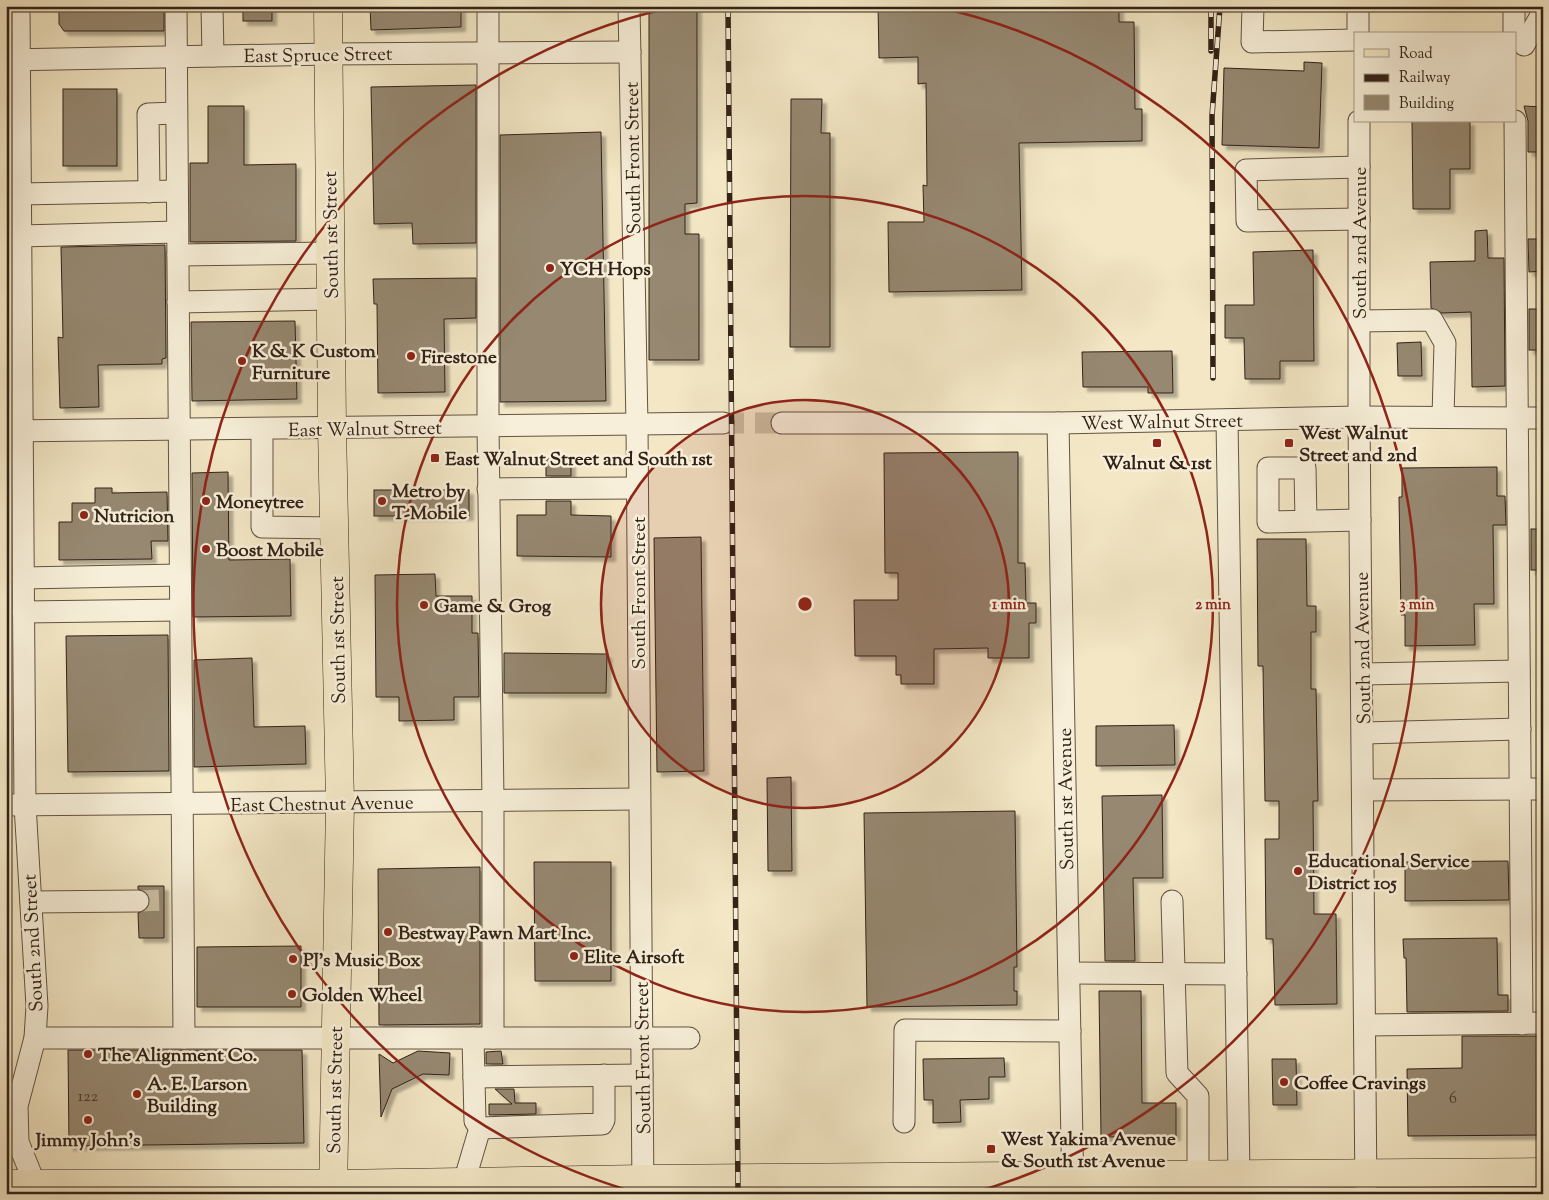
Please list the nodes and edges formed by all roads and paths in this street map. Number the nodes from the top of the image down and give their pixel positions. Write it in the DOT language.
graph roads {
  1 [pos="19,6"];
  2 [pos="176,6"];
  3 [pos="212,6"];
  4 [pos="328,6"];
  5 [pos="488,6"];
  6 [pos="629,6"];
  7 [pos="1253,6"];
  8 [pos="1358,6"];
  9 [pos="1514,6"];
  10 [pos="1543,12"];
  11 [pos="1358,32"];
  12 [pos="1354,40"];
  13 [pos="1524,42"];
  14 [pos="630,52"];
  15 [pos="488,53"];
  16 [pos="328,54"];
  17 [pos="212,56"];
  18 [pos="176,57"];
  19 [pos="13,60"];
  20 [pos="176,113"];
  21 [pos="1359,122"];
  22 [pos="1514,122"];
  23 [pos="1359,167"];
  24 [pos="177,191"];
  25 [pos="149,192"];
  26 [pos="20,194"];
  27 [pos="1359,219"];
  28 [pos="177,232"];
  29 [pos="20,236"];
  30 [pos="330,253"];
  31 [pos="178,255"];
  32 [pos="14,280"];
  33 [pos="331,299"];
  34 [pos="178,302"];
  35 [pos="1359,321"];
  36 [pos="1359,417"];
  37 [pos="1443,417"];
  38 [pos="1517,418"];
  39 [pos="1543,418"];
  40 [pos="1227,420"];
  41 [pos="1058,422"];
  42 [pos="723,423"];
  43 [pos="782,423"];
  44 [pos="637,425"];
  45 [pos="488,426"];
  46 [pos="332,428"];
  47 [pos="180,429"];
  48 [pos="262,429"];
  49 [pos="14,431"];
  50 [pos="488,488"];
  51 [pos="637,488"];
  52 [pos="1360,520"];
  53 [pos="1306,522"];
  54 [pos="334,528"];
  55 [pos="180,576"];
  56 [pos="18,583"];
  57 [pos="180,610"];
  58 [pos="1519,671"];
  59 [pos="1362,674"];
  60 [pos="1520,729"];
  61 [pos="1363,733"];
  62 [pos="1520,789"];
  63 [pos="1543,789"];
  64 [pos="1363,790"];
  65 [pos="638,799"];
  66 [pos="494,801"];
  67 [pos="340,803"];
  68 [pos="181,804"];
  69 [pos="16,805"];
  70 [pos="138,901"];
  71 [pos="1172,901"];
  72 [pos="31,902"];
  73 [pos="1069,973"];
  74 [pos="1174,974"];
  75 [pos="1236,974"];
  76 [pos="1532,1024"];
  77 [pos="1365,1025"];
  78 [pos="1070,1031"];
  79 [pos="34,1038"];
  80 [pos="184,1038"];
  81 [pos="336,1038"];
  82 [pos="483,1038"];
  83 [pos="642,1038"];
  84 [pos="689,1038"];
  85 [pos="604,1075"];
  86 [pos="642,1075"];
  87 [pos="474,1077"];
  88 [pos="904,1122"];
  89 [pos="480,1128"];
  90 [pos="1543,1172"];
  91 [pos="1233,1181"];
  92 [pos="464,1182"];
  93 [pos="6,1184"];
  94 [pos="1366,1184"];
  95 [pos="1072,1185"];
  96 [pos="643,1186"];
  97 [pos="560,1187"];
  98 [pos="35,1189"];
  99 [pos="221,1189"];
  100 [pos="333,1189"];
  1 -- 19 [label="street, South 2nd Street"];
  2 -- 18 [label="street"];
  3 -- 17 [label="street"];
  4 -- 16 [label="main road, South 1st Street"];
  5 -- 15 [label="street"];
  6 -- 14 [label="street, South Front Street"];
  7 -- 12 [label="street"];
  8 -- 11 [label="street"];
  9 -- 13 [label="street"];
  10 -- 13 [label="street"];
  14 -- 15 [label="street, East Spruce Street"];
  14 -- 44 [label="street, South Front Street"];
  15 -- 16 [label="street, East Spruce Street"];
  15 -- 45 [label="street"];
  16 -- 17 [label="street, East Spruce Street"];
  16 -- 30 [label="main road, South 1st Street"];
  17 -- 18 [label="street, East Spruce Street"];
  18 -- 19 [label="street, East Spruce Street"];
  18 -- 20 [label="street"];
  19 -- 26 [label="street, South 2nd Street"];
  20 -- 24 [label="street"];
  20 -- 25 [label="street"];
  21 -- 23 [label="street, South 2nd Avenue"];
  22 -- 38 [label="street"];
  23 -- 27 [label="street, South 2nd Avenue"];
  23 -- 27 [label="street"];
  24 -- 25 [label="street"];
  24 -- 28 [label="street"];
  25 -- 26 [label="street"];
  26 -- 29 [label="street, South 2nd Street"];
  27 -- 35 [label="street, South 2nd Avenue"];
  28 -- 29 [label="street"];
  28 -- 31 [label="street"];
  29 -- 32 [label="street, South 2nd Street"];
  30 -- 31 [label="street"];
  30 -- 33 [label="main road, South 1st Street"];
  31 -- 34 [label="street"];
  32 -- 49 [label="street, South 2nd Street"];
  33 -- 34 [label="street"];
  33 -- 46 [label="main road, South 1st Street"];
  34 -- 47 [label="street"];
  35 -- 36 [label="street, South 2nd Avenue"];
  35 -- 37 [label="street"];
  36 -- 37 [label="street, West Walnut Street"];
  36 -- 40 [label="street, West Walnut Street"];
  36 -- 52 [label="street, South 2nd Avenue"];
  37 -- 38 [label="street, West Walnut Street"];
  38 -- 39 [label="street, West Walnut Street"];
  38 -- 58 [label="street"];
  40 -- 41 [label="street, West Walnut Street"];
  40 -- 75 [label="street"];
  41 -- 43 [label="street, West Walnut Street"];
  41 -- 73 [label="street, South 1st Avenue"];
  42 -- 44 [label="street, East Walnut Street"];
  44 -- 45 [label="street, East Walnut Street"];
  44 -- 51 [label="street, South Front Street"];
  45 -- 46 [label="street, East Walnut Street"];
  45 -- 50 [label="street"];
  46 -- 48 [label="street, East Walnut Street"];
  46 -- 54 [label="main road, South 1st Street"];
  47 -- 48 [label="street, East Walnut Street"];
  47 -- 49 [label="street, East Walnut Street"];
  47 -- 55 [label="street"];
  48 -- 54 [label="street"];
  49 -- 56 [label="street, South 2nd Street"];
  50 -- 51 [label="street"];
  50 -- 66 [label="street"];
  51 -- 65 [label="street, South Front Street"];
  52 -- 53 [label="street"];
  52 -- 59 [label="street, South 2nd Avenue"];
  54 -- 67 [label="main road, South 1st Street"];
  55 -- 56 [label="street"];
  55 -- 57 [label="street"];
  56 -- 57 [label="street"];
  56 -- 69 [label="street, South 2nd Street"];
  57 -- 68 [label="street"];
  58 -- 59 [label="street"];
  58 -- 60 [label="street"];
  59 -- 61 [label="street, South 2nd Avenue"];
  60 -- 61 [label="street"];
  60 -- 62 [label="street"];
  61 -- 64 [label="street, South 2nd Avenue"];
  62 -- 63 [label="street"];
  62 -- 64 [label="street"];
  62 -- 76 [label="street"];
  64 -- 77 [label="street, South 2nd Avenue"];
  65 -- 66 [label="street, East Chestnut Avenue"];
  65 -- 83 [label="street, South Front Street"];
  66 -- 67 [label="street, East Chestnut Avenue"];
  66 -- 82 [label="street"];
  67 -- 68 [label="street, East Chestnut Avenue"];
  67 -- 81 [label="main road, South 1st Street"];
  68 -- 69 [label="street, East Chestnut Avenue"];
  68 -- 80 [label="street"];
  69 -- 72 [label="street, South 2nd Street"];
  70 -- 72 [label="street"];
  71 -- 74 [label="street"];
  72 -- 79 [label="street, South 2nd Street"];
  73 -- 74 [label="street"];
  73 -- 78 [label="street, South 1st Avenue"];
  74 -- 75 [label="street"];
  74 -- 91 [label="street"];
  75 -- 91 [label="street"];
  76 -- 77 [label="street"];
  77 -- 94 [label="street, South 2nd Avenue"];
  78 -- 88 [label="street"];
  78 -- 95 [label="street, South 1st Avenue"];
  79 -- 80 [label="street"];
  79 -- 98 [label="street, South 2nd Street"];
  80 -- 81 [label="street"];
  81 -- 82 [label="street"];
  81 -- 100 [label="main road, South 1st Street"];
  82 -- 83 [label="street"];
  82 -- 87 [label="street"];
  83 -- 84 [label="street"];
  83 -- 86 [label="street, South Front Street"];
  85 -- 86 [label="street"];
  85 -- 87 [label="street"];
  85 -- 89 [label="street"];
  86 -- 96 [label="street, South Front Street"];
  87 -- 89 [label="street"];
  89 -- 92 [label="street"];
  90 -- 94 [label="main road"];
  91 -- 94 [label="main road"];
  91 -- 95 [label="main road"];
  92 -- 97 [label="main road"];
  92 -- 100 [label="main road"];
  93 -- 98 [label="main road"];
  95 -- 96 [label="main road"];
  96 -- 97 [label="main road"];
  98 -- 99 [label="main road"];
  99 -- 100 [label="main road"];
}
